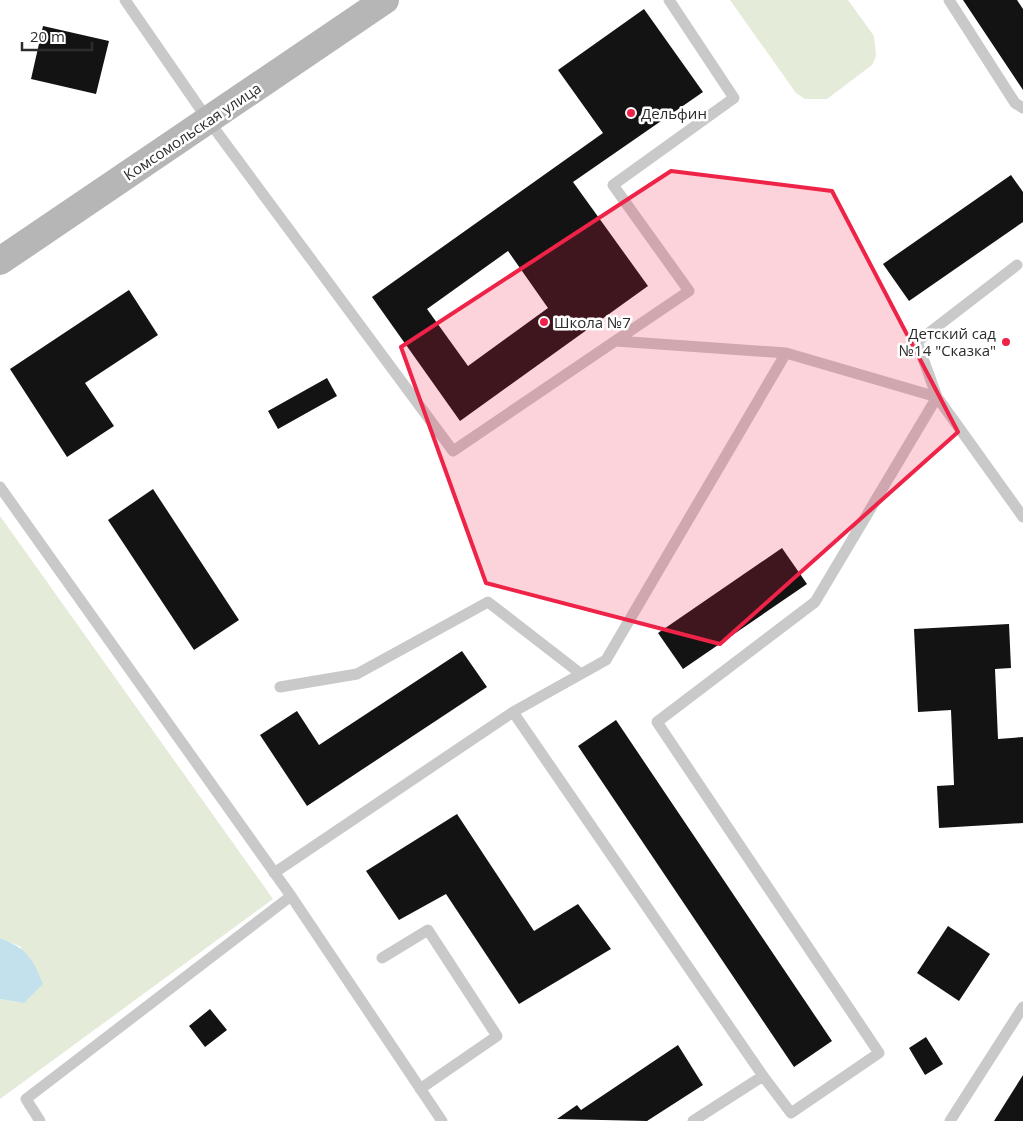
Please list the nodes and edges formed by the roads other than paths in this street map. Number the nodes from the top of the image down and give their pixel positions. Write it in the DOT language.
graph roads {
  1 [pos="125,0"];
  2 [pos="385,0"];
  3 [pos="669,0"];
  4 [pos="949,0"];
  5 [pos="1023,108"];
  6 [pos="208,120"];
  7 [pos="0,261"];
  8 [pos="1017,265"];
  9 [pos="616,341"];
  10 [pos="786,353"];
  11 [pos="937,397"];
  12 [pos="0,487"];
  13 [pos="1023,517"];
  14 [pos="581,674"];
  15 [pos="280,687"];
  16 [pos="513,712"];
  17 [pos="274,874"];
  18 [pos="291,896"];
  19 [pos="382,958"];
  20 [pos="1023,1007"];
  21 [pos="763,1076"];
  22 [pos="420,1089"];
  23 [pos="40,1121"];
  24 [pos="442,1121"];
  25 [pos="693,1121"];
  26 [pos="950,1121"];
  1 -- 6 [label="lane"];
  2 -- 6 [label="main road, Комсомольская улица"];
  3 -- 9 [label="lane"];
  4 -- 5 [label="lane"];
  6 -- 7 [label="main road, Комсомольская улица"];
  6 -- 9 [label="lane"];
  8 -- 11 [label="lane"];
  9 -- 10 [label="lane"];
  10 -- 11 [label="lane"];
  10 -- 14 [label="lane"];
  11 -- 13 [label="lane"];
  11 -- 21 [label="lane"];
  12 -- 17 [label="lane"];
  14 -- 15 [label="lane"];
  14 -- 16 [label="lane"];
  16 -- 17 [label="lane"];
  16 -- 21 [label="lane"];
  17 -- 18 [label="lane"];
  18 -- 22 [label="lane"];
  18 -- 23 [label="lane"];
  19 -- 22 [label="lane"];
  20 -- 26 [label="lane"];
  21 -- 25 [label="lane"];
  22 -- 24 [label="lane"];
}
